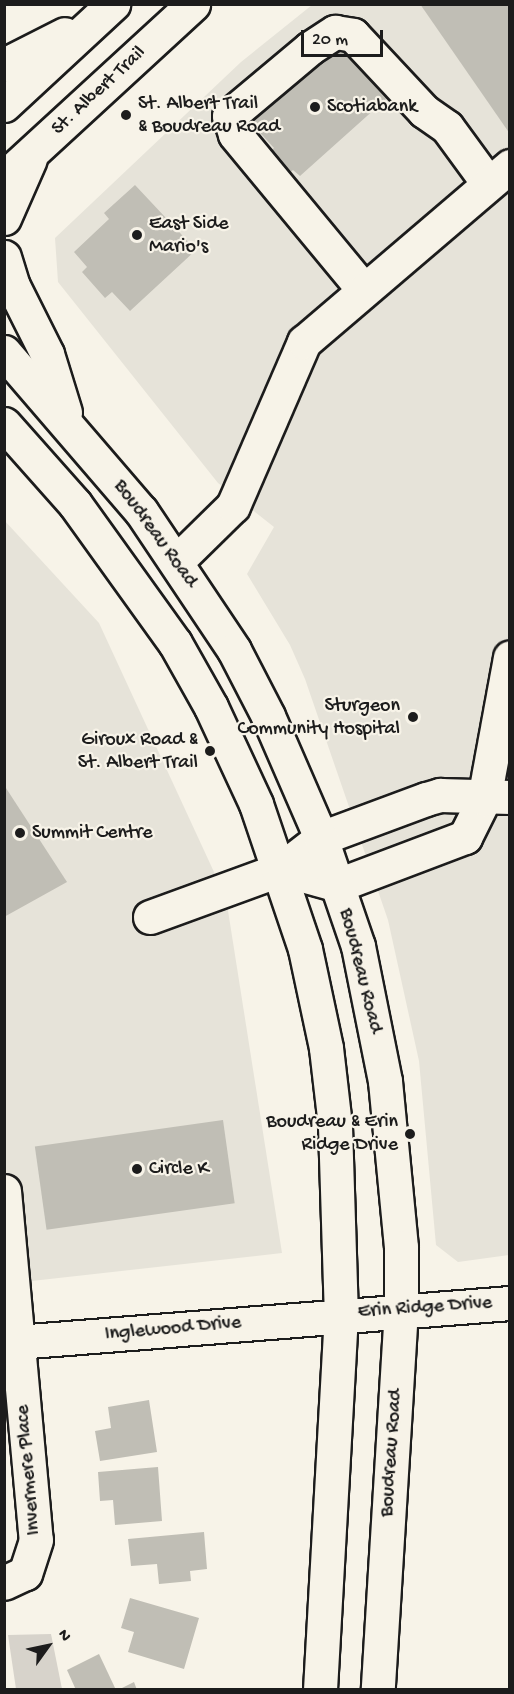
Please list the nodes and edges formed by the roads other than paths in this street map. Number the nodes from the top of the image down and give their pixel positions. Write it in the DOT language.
graph roads {
  1 [pos="193,4"];
  2 [pos="104,12"];
  3 [pos="4,64"];
  4 [pos="4,105"];
  5 [pos="34,151"];
  6 [pos="499,175"];
  7 [pos="4,178"];
  8 [pos="4,218"];
  9 [pos="4,257"];
  10 [pos="363,289"];
  11 [pos="4,352"];
  12 [pos="68,423"];
  13 [pos="4,424"];
  14 [pos="177,561"];
  15 [pos="510,657"];
  16 [pos="497,798"];
  17 [pos="321,838"];
  18 [pos="280,869"];
  19 [pos="338,885"];
  20 [pos="150,917"];
  21 [pos="4,1191"];
  22 [pos="510,1303"];
  23 [pos="401,1309"];
  24 [pos="341,1314"];
  25 [pos="11,1342"];
  26 [pos="4,1583"];
  27 [pos="320,1689"];
  28 [pos="378,1689"];
  1 -- 5 [label="main road, St. Albert Trail"];
  2 -- 3 [label="main road"];
  2 -- 4 [label="main road"];
  5 -- 7 [label="main road, St. Albert Trail"];
  5 -- 8 [label="main road"];
  6 -- 10 [label="main road"];
  6 -- 10 [label="main road"];
  9 -- 12 [label="main road"];
  10 -- 14 [label="main road"];
  11 -- 12 [label="main road, Boudreau Road"];
  12 -- 14 [label="main road, Boudreau Road"];
  13 -- 18 [label="main road"];
  14 -- 17 [label="main road, Boudreau Road"];
  15 -- 16 [label="main road"];
  16 -- 17 [label="main road"];
  16 -- 19 [label="main road"];
  17 -- 18 [label="main road"];
  17 -- 19 [label="main road, Boudreau Road"];
  18 -- 19 [label="main road"];
  18 -- 20 [label="main road"];
  18 -- 24 [label="main road"];
  19 -- 23 [label="main road, Boudreau Road"];
  21 -- 25 [label="main road, Invermere Place"];
  22 -- 23 [label="main road, Erin Ridge Drive"];
  23 -- 24 [label="main road, Erin Ridge Drive"];
  23 -- 28 [label="main road, Boudreau Road"];
  24 -- 25 [label="main road, Inglewood Drive"];
  24 -- 27 [label="main road"];
  25 -- 26 [label="main road, Invermere Place"];
}
